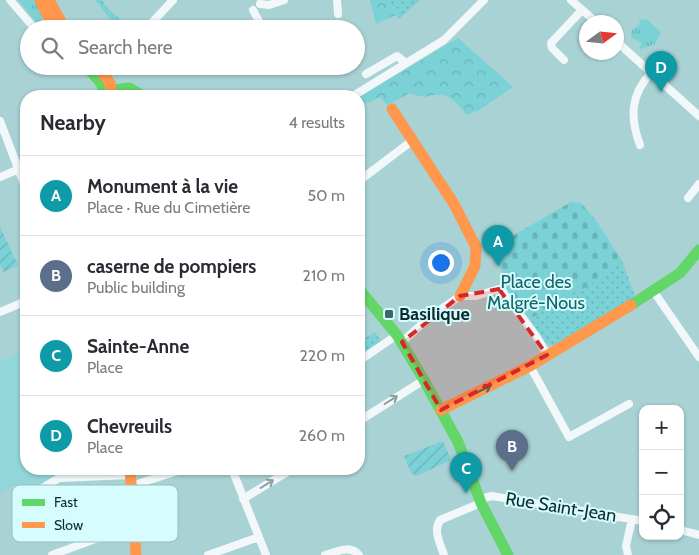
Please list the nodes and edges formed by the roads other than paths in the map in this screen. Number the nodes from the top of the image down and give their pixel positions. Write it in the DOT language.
graph roads {
  1 [pos="10,0"];
  2 [pos="40,0"];
  3 [pos="49,0"];
  4 [pos="173,0"];
  5 [pos="284,0"];
  6 [pos="337,0"];
  7 [pos="484,0"];
  8 [pos="571,0"];
  9 [pos="582,10"];
  10 [pos="338,14"];
  11 [pos="588,15"];
  12 [pos="27,20"];
  13 [pos="50,20"];
  14 [pos="60,20"];
  15 [pos="154,20"];
  16 [pos="260,20"];
  17 [pos="624,48"];
  18 [pos="564,60"];
  19 [pos="406,64"];
  20 [pos="651,73"];
  21 [pos="366,74"];
  22 [pos="102,75"];
  23 [pos="109,90"];
  24 [pos="363,90"];
  25 [pos="392,109"];
  26 [pos="699,116"];
  27 [pos="0,121"];
  28 [pos="413,140"];
  29 [pos="640,145"];
  30 [pos="19,170"];
  31 [pos="365,176"];
  32 [pos="0,177"];
  33 [pos="699,184"];
  34 [pos="688,198"];
  35 [pos="699,250"];
  36 [pos="654,292"];
  37 [pos="365,296"];
  38 [pos="460,296"];
  39 [pos="20,304"];
  40 [pos="0,312"];
  41 [pos="399,339"];
  42 [pos="547,355"];
  43 [pos="699,357"];
  44 [pos="365,358"];
  45 [pos="530,366"];
  46 [pos="424,380"];
  47 [pos="629,404"];
  48 [pos="441,410"];
  49 [pos="365,417"];
  50 [pos="144,475"];
  51 [pos="234,475"];
  52 [pos="282,475"];
  53 [pos="131,477"];
  54 [pos="47,485"];
  55 [pos="243,498"];
  56 [pos="481,501"];
  57 [pos="632,519"];
  58 [pos="639,520"];
  59 [pos="684,531"];
  60 [pos="699,536"];
  61 [pos="259,537"];
  62 [pos="87,542"];
  63 [pos="135,542"];
  64 [pos="52,555"];
  65 [pos="136,555"];
  66 [pos="208,555"];
  67 [pos="266,555"];
  68 [pos="325,555"];
  69 [pos="359,555"];
  70 [pos="444,555"];
  71 [pos="508,555"];
  72 [pos="628,555"];
  1 -- 12 [label="street"];
  2 -- 13 [label="street"];
  3 -- 14 [label="street"];
  4 -- 15 [label="street"];
  5 -- 16 [label="street"];
  6 -- 10 [label="street"];
  7 -- 19 [label="street"];
  8 -- 9 [label="street"];
  9 -- 11 [label="street"];
  9 -- 18 [label="street"];
  17 -- 20 [label="street"];
  19 -- 21 [label="street"];
  19 -- 24 [label="street"];
  20 -- 26 [label="street"];
  20 -- 29 [label="street"];
  22 -- 23 [label="street"];
  25 -- 28 [label="street"];
  27 -- 30 [label="street"];
  28 -- 31 [label="street"];
  28 -- 38 [label="street"];
  30 -- 32 [label="street"];
  33 -- 34 [label="street"];
  35 -- 36 [label="street"];
  36 -- 42 [label="street"];
  36 -- 43 [label="street"];
  37 -- 41 [label="street"];
  38 -- 41 [label="street"];
  38 -- 42 [label="street"];
  39 -- 40 [label="street"];
  41 -- 44 [label="street"];
  41 -- 46 [label="street"];
  42 -- 45 [label="street"];
  45 -- 47 [label="street"];
  48 -- 45 [label="street, one-way"];
  46 -- 48 [label="street"];
  49 -- 46 [label="street, one-way"];
  48 -- 56 [label="street"];
  50 -- 53 [label="street"];
  51 -- 55 [label="street"];
  55 -- 52 [label="street, one-way"];
  53 -- 54 [label="street"];
  55 -- 61 [label="street"];
  56 -- 57 [label="street, Rue Saint-Jean"];
  56 -- 70 [label="street"];
  56 -- 71 [label="street"];
  57 -- 58 [label="street, Rue Saint-Jean"];
  57 -- 72 [label="street"];
  59 -- 60 [label="street"];
  61 -- 66 [label="street"];
  61 -- 67 [label="street"];
  62 -- 64 [label="street"];
  63 -- 65 [label="street"];
  68 -- 69 [label="street"];
}
